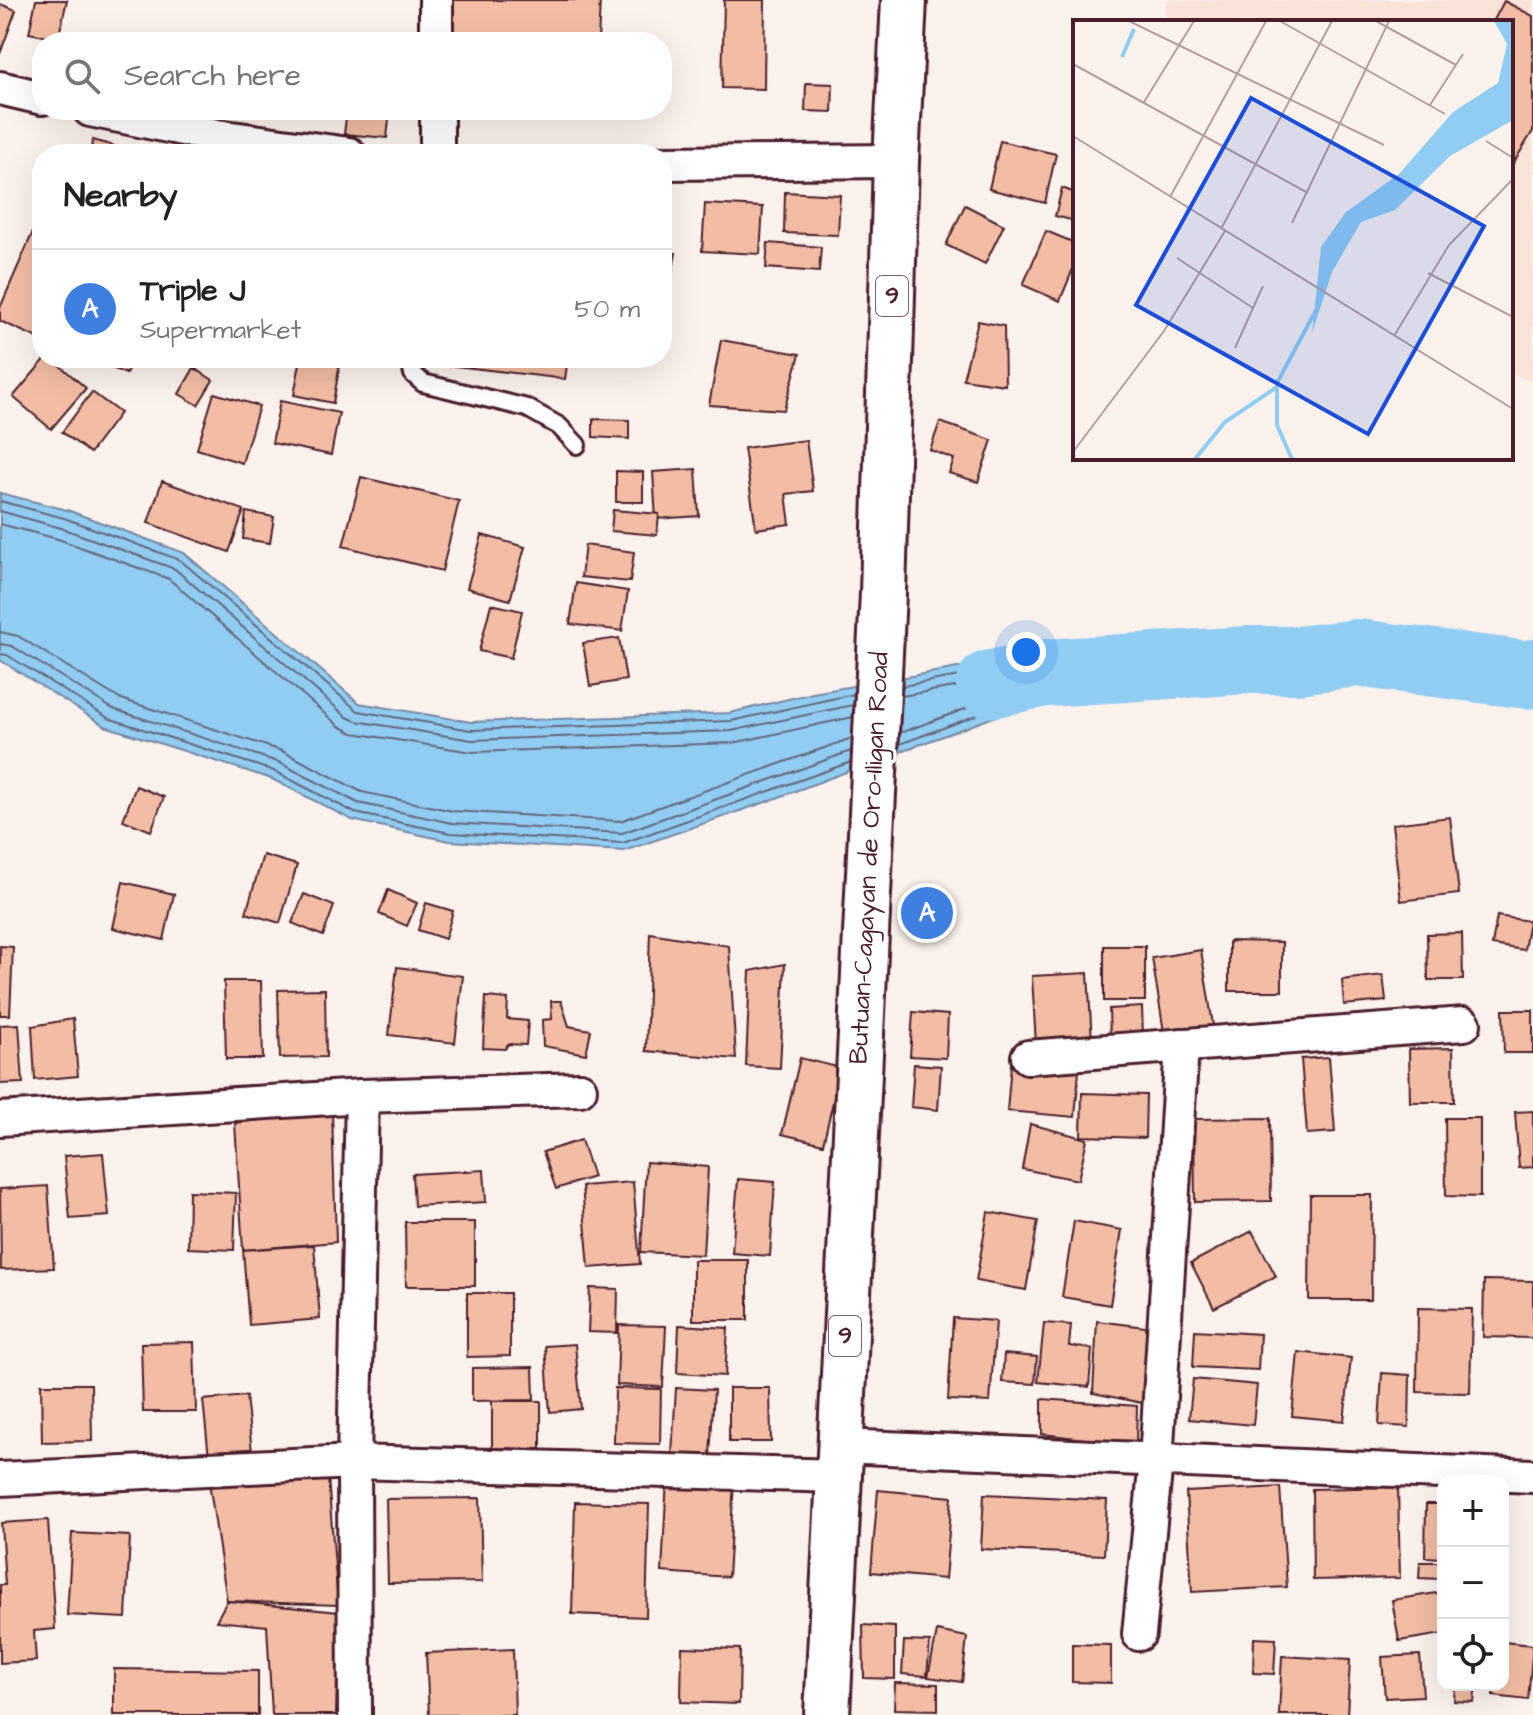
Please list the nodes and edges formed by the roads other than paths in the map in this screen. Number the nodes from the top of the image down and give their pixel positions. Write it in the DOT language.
graph roads {
  1 [pos="436,0"];
  2 [pos="904,0"];
  3 [pos="436,32"];
  4 [pos="0,88"];
  5 [pos="32,96"];
  6 [pos="139,120"];
  7 [pos="437,120"];
  8 [pos="276,144"];
  9 [pos="437,144"];
  10 [pos="896,161"];
  11 [pos="672,163"];
  12 [pos="412,368"];
  13 [pos="577,445"];
  14 [pos="1464,1024"];
  15 [pos="1182,1045"];
  16 [pos="1028,1057"];
  17 [pos="580,1089"];
  18 [pos="362,1096"];
  19 [pos="0,1119"];
  20 [pos="839,1461"];
  21 [pos="1156,1461"];
  22 [pos="354,1462"];
  23 [pos="1533,1476"];
  24 [pos="0,1479"];
  25 [pos="1139,1634"];
  26 [pos="355,1715"];
  27 [pos="827,1715"];
  1 -- 3 [label="street"];
  2 -- 10 [label="highway, Butuan-Cagayan de Oro-Iligan Road / 9"];
  4 -- 5 [label="street"];
  6 -- 8 [label="street"];
  7 -- 9 [label="street"];
  10 -- 11 [label="street"];
  10 -- 20 [label="highway, Butuan-Cagayan de Oro-Iligan Road / 9"];
  12 -- 13 [label="lane"];
  14 -- 15 [label="street"];
  15 -- 16 [label="street"];
  15 -- 21 [label="street"];
  17 -- 18 [label="street"];
  18 -- 19 [label="street"];
  18 -- 22 [label="street"];
  20 -- 21 [label="street"];
  20 -- 22 [label="street"];
  20 -- 27 [label="highway, Butuan-Cagayan de Oro-Iligan Road / 9"];
  21 -- 23 [label="street"];
  21 -- 25 [label="street"];
  22 -- 24 [label="street"];
  22 -- 26 [label="street"];
}
